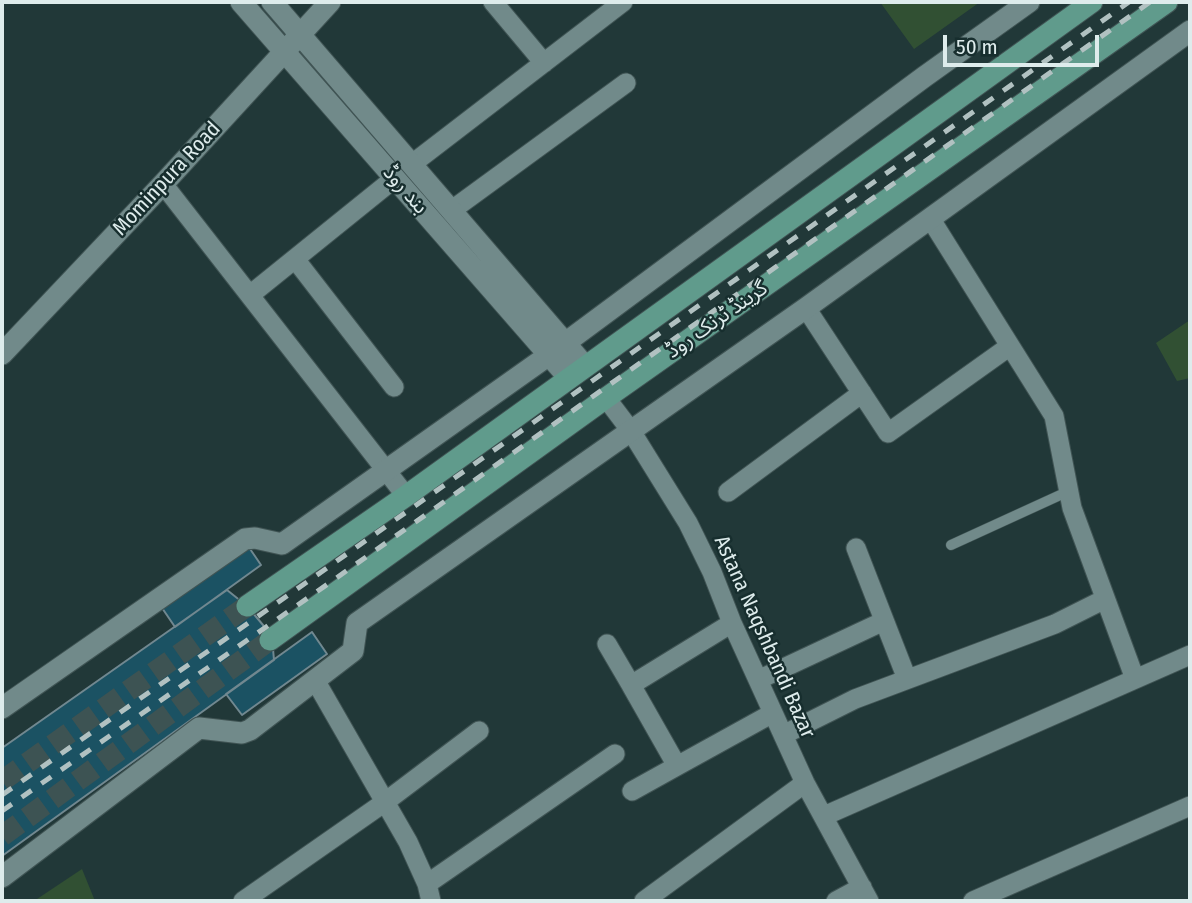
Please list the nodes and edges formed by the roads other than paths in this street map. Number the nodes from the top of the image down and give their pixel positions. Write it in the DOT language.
graph roads {
  1 [pos="242,2"];
  2 [pos="272,2"];
  3 [pos="330,2"];
  4 [pos="493,2"];
  5 [pos="623,2"];
  6 [pos="1029,2"];
  7 [pos="1091,2"];
  8 [pos="1167,2"];
  9 [pos="1190,31"];
  10 [pos="300,34"];
  11 [pos="285,52"];
  12 [pos="544,63"];
  13 [pos="626,83"];
  14 [pos="412,164"];
  15 [pos="395,178"];
  16 [pos="163,184"];
  17 [pos="452,210"];
  18 [pos="930,218"];
  19 [pos="295,259"];
  20 [pos="250,295"];
  21 [pos="806,308"];
  22 [pos="1010,346"];
  23 [pos="557,349"];
  24 [pos="2,354"];
  25 [pos="577,372"];
  26 [pos="394,387"];
  27 [pos="862,393"];
  28 [pos="607,398"];
  29 [pos="631,431"];
  30 [pos="385,471"];
  31 [pos="1069,491"];
  32 [pos="727,492"];
  33 [pos="406,496"];
  34 [pos="951,545"];
  35 [pos="856,548"];
  36 [pos="1105,599"];
  37 [pos="247,606"];
  38 [pos="884,621"];
  39 [pos="732,623"];
  40 [pos="270,640"];
  41 [pos="607,644"];
  42 [pos="1190,655"];
  43 [pos="760,679"];
  44 [pos="907,679"];
  45 [pos="1135,679"];
  46 [pos="315,680"];
  47 [pos="631,685"];
  48 [pos="2,708"];
  49 [pos="773,713"];
  50 [pos="479,731"];
  51 [pos="783,735"];
  52 [pos="615,754"];
  53 [pos="677,766"];
  54 [pos="805,783"];
  55 [pos="632,792"];
  56 [pos="385,802"];
  57 [pos="1190,806"];
  58 [pos="824,816"];
  59 [pos="2,877"];
  60 [pos="429,892"];
  61 [pos="865,894"];
  62 [pos="243,901"];
  63 [pos="644,901"];
  64 [pos="836,901"];
  65 [pos="974,901"];
  1 -- 11 [label="street, بند روڈ"];
  2 -- 10 [label="street, بند روڈ"];
  3 -- 10 [label="street, Mominpura Road"];
  4 -- 12 [label="street"];
  5 -- 12 [label="street"];
  6 -- 23 [label="street"];
  7 -- 25 [label="main road, گرینڈ ٹرنک روڈ"];
  8 -- 28 [label="main road, گرینڈ ٹرنک روڈ"];
  9 -- 18 [label="street"];
  10 -- 11 [label="street, Mominpura Road"];
  10 -- 14 [label="street, بند روڈ"];
  11 -- 15 [label="street, بند روڈ"];
  11 -- 16 [label="street, Mominpura Road"];
  12 -- 14 [label="street"];
  13 -- 17 [label="street"];
  14 -- 17 [label="street, بند روڈ"];
  15 -- 19 [label="street"];
  15 -- 23 [label="street, بند روڈ"];
  16 -- 20 [label="street"];
  16 -- 24 [label="street, Mominpura Road"];
  17 -- 23 [label="street, بند روڈ"];
  18 -- 21 [label="street"];
  18 -- 22 [label="street"];
  19 -- 20 [label="street"];
  19 -- 26 [label="street"];
  20 -- 30 [label="street"];
  21 -- 27 [label="street"];
  21 -- 29 [label="street"];
  22 -- 27 [label="street"];
  22 -- 31 [label="street"];
  23 -- 25 [label="street, بند روڈ"];
  23 -- 30 [label="street"];
  25 -- 33 [label="main road, گرینڈ ٹرنک روڈ"];
  27 -- 32 [label="street"];
  28 -- 29 [label="street, Astana Naqshbandi Bazar"];
  28 -- 40 [label="main road, گرینڈ ٹرنک روڈ"];
  29 -- 39 [label="street, Astana Naqshbandi Bazar"];
  29 -- 46 [label="street"];
  30 -- 33 [label="street"];
  30 -- 48 [label="street"];
  31 -- 34 [label="lane"];
  31 -- 36 [label="street"];
  33 -- 37 [label="main road, گرینڈ ٹرنک روڈ"];
  35 -- 38 [label="street"];
  36 -- 44 [label="street"];
  36 -- 45 [label="street"];
  38 -- 43 [label="street"];
  38 -- 44 [label="street"];
  39 -- 43 [label="street, Astana Naqshbandi Bazar"];
  39 -- 47 [label="street"];
  41 -- 47 [label="street"];
  42 -- 45 [label="street"];
  43 -- 49 [label="street, Astana Naqshbandi Bazar"];
  44 -- 51 [label="street"];
  45 -- 58 [label="street"];
  46 -- 56 [label="street"];
  46 -- 59 [label="street"];
  47 -- 53 [label="street"];
  49 -- 51 [label="street, Astana Naqshbandi Bazar"];
  49 -- 53 [label="street"];
  50 -- 56 [label="street"];
  51 -- 54 [label="street, Astana Naqshbandi Bazar"];
  52 -- 60 [label="street"];
  53 -- 55 [label="street"];
  54 -- 58 [label="street, Astana Naqshbandi Bazar"];
  54 -- 63 [label="street"];
  56 -- 60 [label="street"];
  56 -- 62 [label="street"];
  57 -- 65 [label="street"];
  58 -- 61 [label="street, Astana Naqshbandi Bazar"];
  61 -- 64 [label="street"];
}
